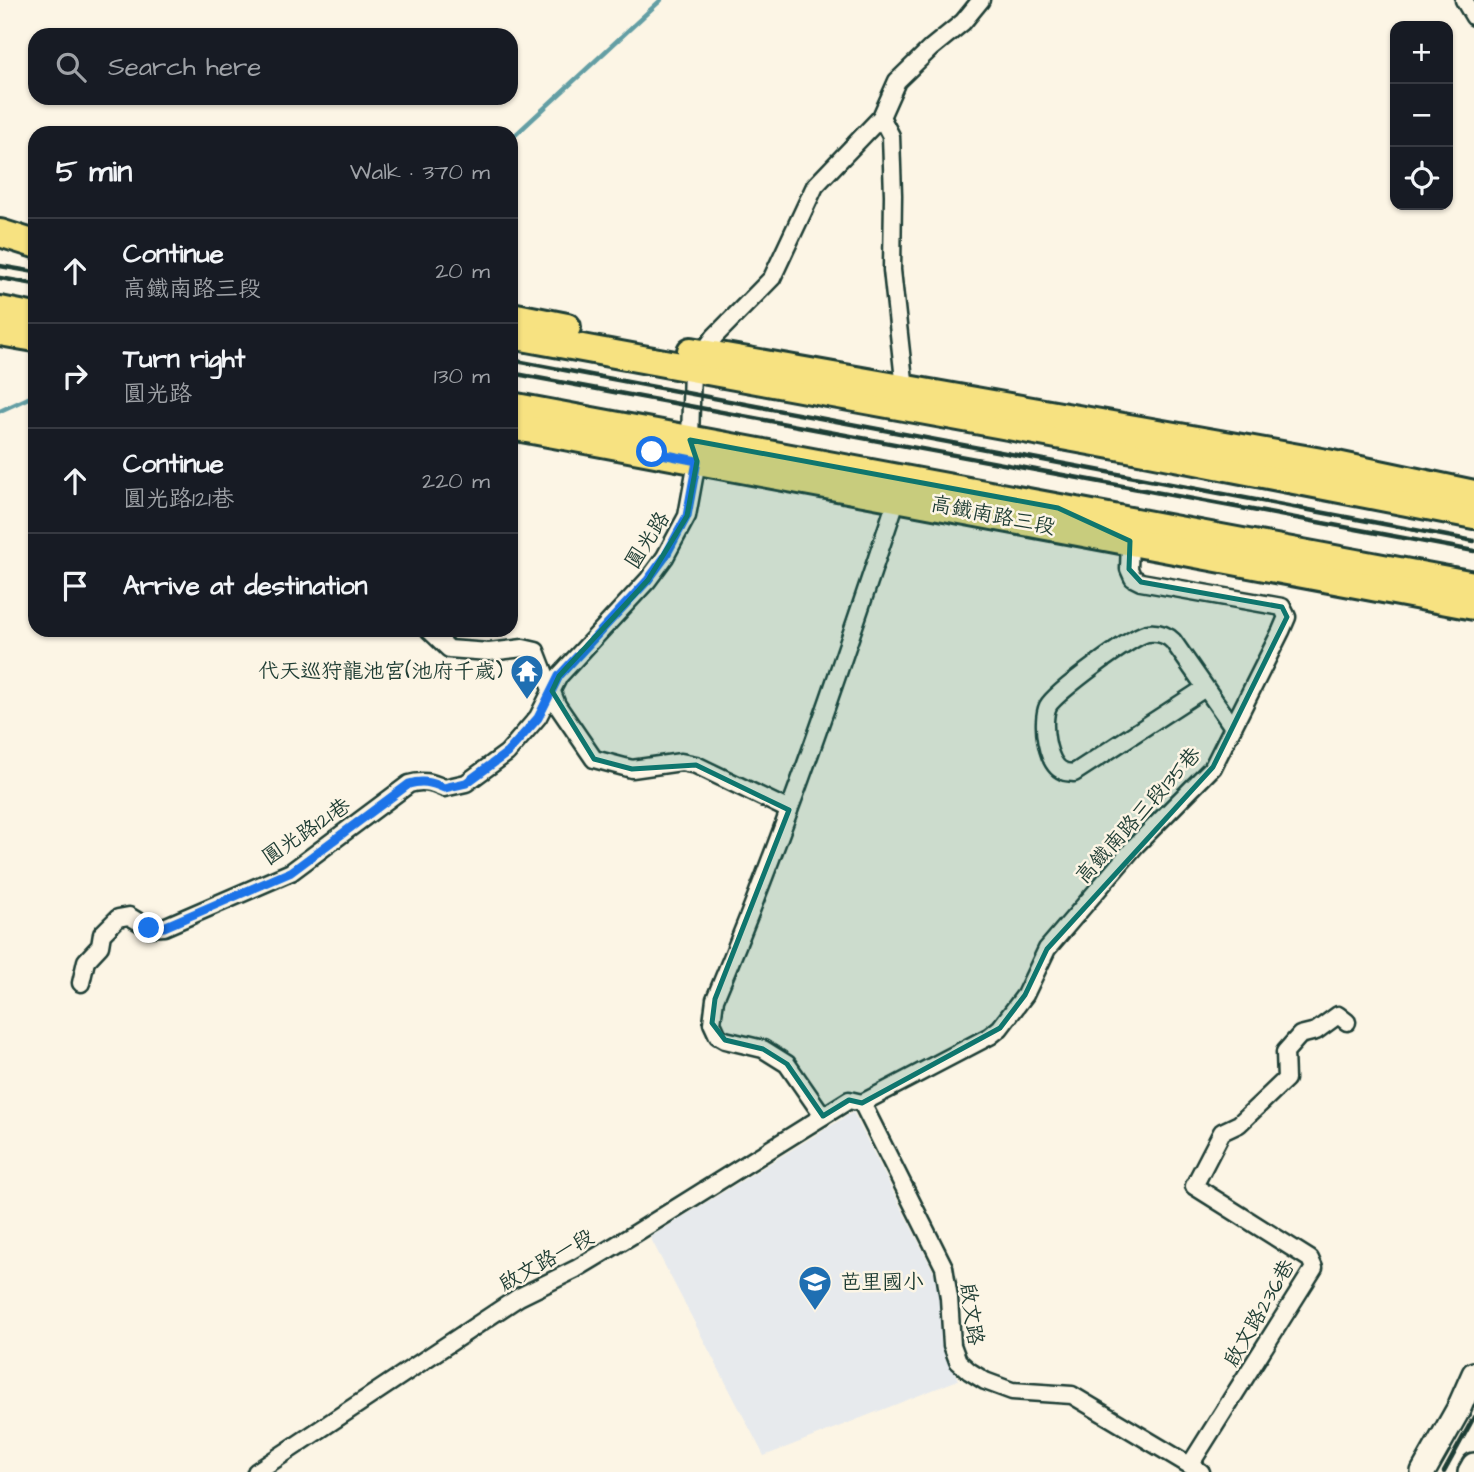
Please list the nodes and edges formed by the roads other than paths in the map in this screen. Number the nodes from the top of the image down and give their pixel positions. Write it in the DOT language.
graph roads {
  1 [pos="981,0"];
  2 [pos="1464,0"];
  3 [pos="1474,17"];
  4 [pos="881,117"];
  5 [pos="0,226"];
  6 [pos="28,231"];
  7 [pos="0,233"];
  8 [pos="28,242"];
  9 [pos="0,244"];
  10 [pos="28,249"];
  11 [pos="0,310"];
  12 [pos="28,316"];
  13 [pos="518,318"];
  14 [pos="0,332"];
  15 [pos="518,336"];
  16 [pos="28,337"];
  17 [pos="697,361"];
  18 [pos="905,389"];
  19 [pos="518,408"];
  20 [pos="1044,414"];
  21 [pos="518,427"];
  22 [pos="694,450"];
  23 [pos="1139,450"];
  24 [pos="1474,494"];
  25 [pos="897,498"];
  26 [pos="1058,508"];
  27 [pos="1474,515"];
  28 [pos="1130,541"];
  29 [pos="1474,585"];
  30 [pos="1474,606"];
  31 [pos="436,637"];
  32 [pos="1205,688"];
  33 [pos="552,691"];
  34 [pos="1233,727"];
  35 [pos="789,810"];
  36 [pos="81,983"];
  37 [pos="1347,1022"];
  38 [pos="863,1103"];
  39 [pos="823,1116"];
  40 [pos="1474,1374"];
  41 [pos="1474,1465"];
  42 [pos="1196,1469"];
  43 [pos="256,1472"];
  44 [pos="1423,1472"];
  45 [pos="1470,1472"];
  1 -- 4 [label="street"];
  2 -- 3 [label="street"];
  4 -- 17 [label="street"];
  4 -- 18 [label="street"];
  5 -- 6 [label="main road"];
  7 -- 8 [label="main road"];
  9 -- 10 [label="main road"];
  11 -- 12 [label="main road"];
  13 -- 17 [label="main road"];
  14 -- 16 [label="main road"];
  15 -- 17 [label="main road"];
  17 -- 18 [label="main road"];
  17 -- 22 [label="street, 圓光路"];
  17 -- 23 [label="main road"];
  18 -- 20 [label="main road"];
  19 -- 22 [label="main road, 高鐵南路三段"];
  20 -- 23 [label="main road"];
  20 -- 24 [label="main road"];
  21 -- 22 [label="main road, 高鐵南路三段"];
  22 -- 25 [label="main road, 高鐵南路三段"];
  22 -- 26 [label="main road, 高鐵南路三段"];
  22 -- 33 [label="street, 圓光路"];
  23 -- 27 [label="main road"];
  25 -- 28 [label="main road, 高鐵南路三段"];
  25 -- 35 [label="street"];
  26 -- 28 [label="main road"];
  26 -- 29 [label="main road, 高鐵南路三段"];
  28 -- 30 [label="main road, 高鐵南路三段"];
  28 -- 34 [label="street, 高鐵南路三段135巷"];
  31 -- 33 [label="street"];
  32 -- 32 [label="street"];
  32 -- 34 [label="street"];
  33 -- 35 [label="street"];
  33 -- 36 [label="street, 圓光路121巷"];
  34 -- 38 [label="street, 高鐵南路三段135巷"];
  35 -- 39 [label="street"];
  37 -- 42 [label="street, 啟文路236巷"];
  38 -- 39 [label="street, 啟文路一段"];
  38 -- 42 [label="street, 啟文路"];
  39 -- 43 [label="street, 啟文路一段"];
  40 -- 44 [label="main road"];
  41 -- 45 [label="main road"];
}
